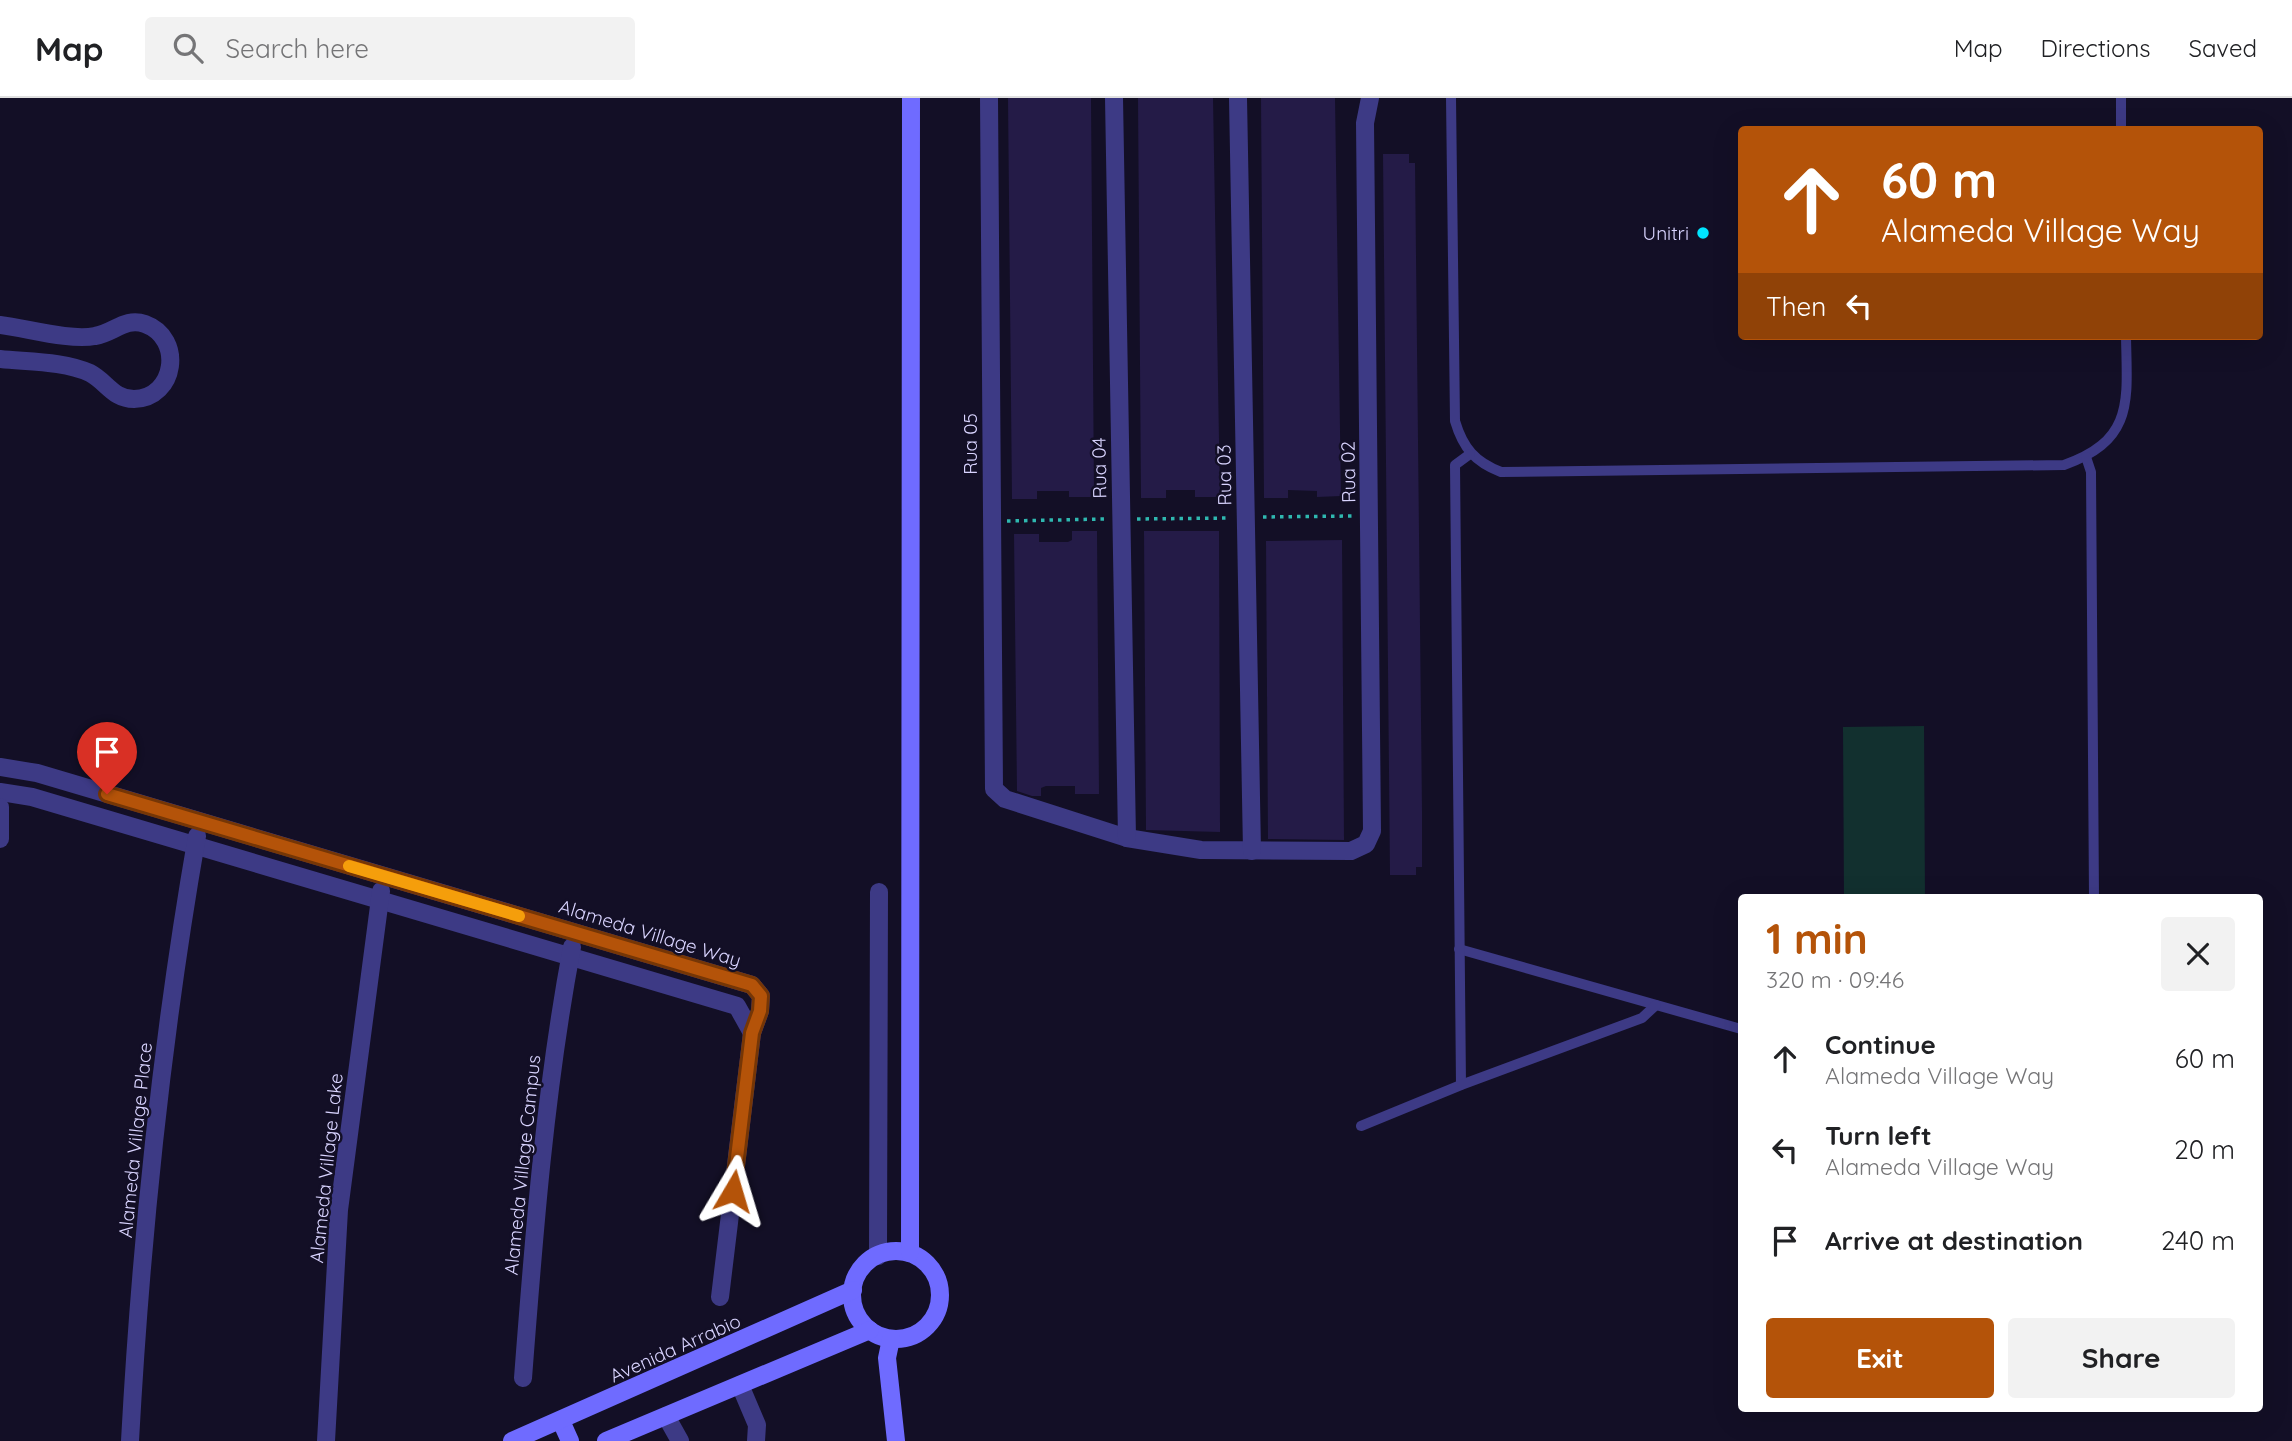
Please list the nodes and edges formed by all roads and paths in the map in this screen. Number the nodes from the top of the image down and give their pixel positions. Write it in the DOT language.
graph roads {
  1 [pos="911,98"];
  2 [pos="989,98"];
  3 [pos="1114,98"];
  4 [pos="1238,98"];
  5 [pos="1370,98"];
  6 [pos="1451,98"];
  7 [pos="2121,98"];
  8 [pos="2121,126"];
  9 [pos="0,325"];
  10 [pos="2126,340"];
  11 [pos="0,359"];
  12 [pos="1470,454"];
  13 [pos="2086,457"];
  14 [pos="1369,516"];
  15 [pos="1246,517"];
  16 [pos="1121,519"];
  17 [pos="991,521"];
  18 [pos="0,769"];
  19 [pos="0,792"];
  20 [pos="0,807"];
  21 [pos="200,822"];
  22 [pos="1127,838"];
  23 [pos="0,839"];
  24 [pos="195,846"];
  25 [pos="1252,852"];
  26 [pos="383,876"];
  27 [pos="879,892"];
  28 [pos="2094,894"];
  29 [pos="380,901"];
  30 [pos="575,933"];
  31 [pos="1460,949"];
  32 [pos="570,957"];
  33 [pos="1656,1005"];
  34 [pos="1738,1028"];
  35 [pos="752,1033"];
  36 [pos="1461,1085"];
  37 [pos="1361,1126"];
  38 [pos="911,1254"];
  39 [pos="878,1255"];
  40 [pos="853,1290"];
  41 [pos="720,1297"];
  42 [pos="870,1330"];
  43 [pos="891,1339"];
  44 [pos="523,1378"];
  45 [pos="740,1385"];
  46 [pos="666,1416"];
  47 [pos="561,1421"];
  48 [pos="130,1441"];
  49 [pos="326,1441"];
  50 [pos="512,1441"];
  51 [pos="570,1441"];
  52 [pos="606,1441"];
  53 [pos="680,1441"];
  54 [pos="757,1441"];
  55 [pos="896,1441"];
  1 -- 38 [label="street"];
  2 -- 17 [label="street, Rua 05"];
  3 -- 16 [label="street, Rua 04"];
  4 -- 15 [label="street, Rua 03"];
  5 -- 14 [label="street, Rua 02"];
  6 -- 12 [label="lane"];
  7 -- 8 [label="lane"];
  9 -- 11 [label="street"];
  10 -- 13 [label="lane"];
  12 -- 13 [label="lane"];
  12 -- 31 [label="lane"];
  13 -- 28 [label="lane"];
  14 -- 15 [label="path"];
  14 -- 25 [label="street, Rua 02"];
  15 -- 16 [label="path"];
  15 -- 25 [label="street, Rua 03"];
  16 -- 17 [label="path"];
  16 -- 22 [label="street, Rua 04"];
  17 -- 22 [label="street, Rua 05"];
  18 -- 21 [label="street, Alameda Village Way"];
  19 -- 24 [label="street"];
  20 -- 23 [label="street"];
  21 -- 24 [label="street, Alameda Village Place"];
  21 -- 26 [label="street, Alameda Village Way"];
  22 -- 25 [label="street"];
  24 -- 29 [label="street"];
  24 -- 48 [label="street, Alameda Village Place"];
  26 -- 29 [label="street, Alameda Village Lake"];
  26 -- 30 [label="street, Alameda Village Way"];
  27 -- 39 [label="street"];
  29 -- 32 [label="street"];
  29 -- 49 [label="street, Alameda Village Lake"];
  30 -- 32 [label="street, Alameda Village Campus"];
  30 -- 35 [label="street, Alameda Village Way"];
  31 -- 33 [label="lane"];
  31 -- 36 [label="lane"];
  32 -- 35 [label="street"];
  32 -- 44 [label="street, Alameda Village Campus"];
  33 -- 34 [label="lane"];
  33 -- 36 [label="lane"];
  35 -- 41 [label="street"];
  36 -- 37 [label="lane"];
  38 -- 39 [label="street"];
  38 -- 43 [label="street"];
  39 -- 40 [label="street"];
  40 -- 42 [label="street"];
  40 -- 47 [label="street, Avenida Arrabio"];
  42 -- 43 [label="street"];
  42 -- 45 [label="street"];
  43 -- 55 [label="street"];
  45 -- 46 [label="street"];
  45 -- 54 [label="street"];
  46 -- 52 [label="street"];
  46 -- 53 [label="street"];
  47 -- 50 [label="street, Avenida Arrabio"];
  47 -- 51 [label="street"];
}
